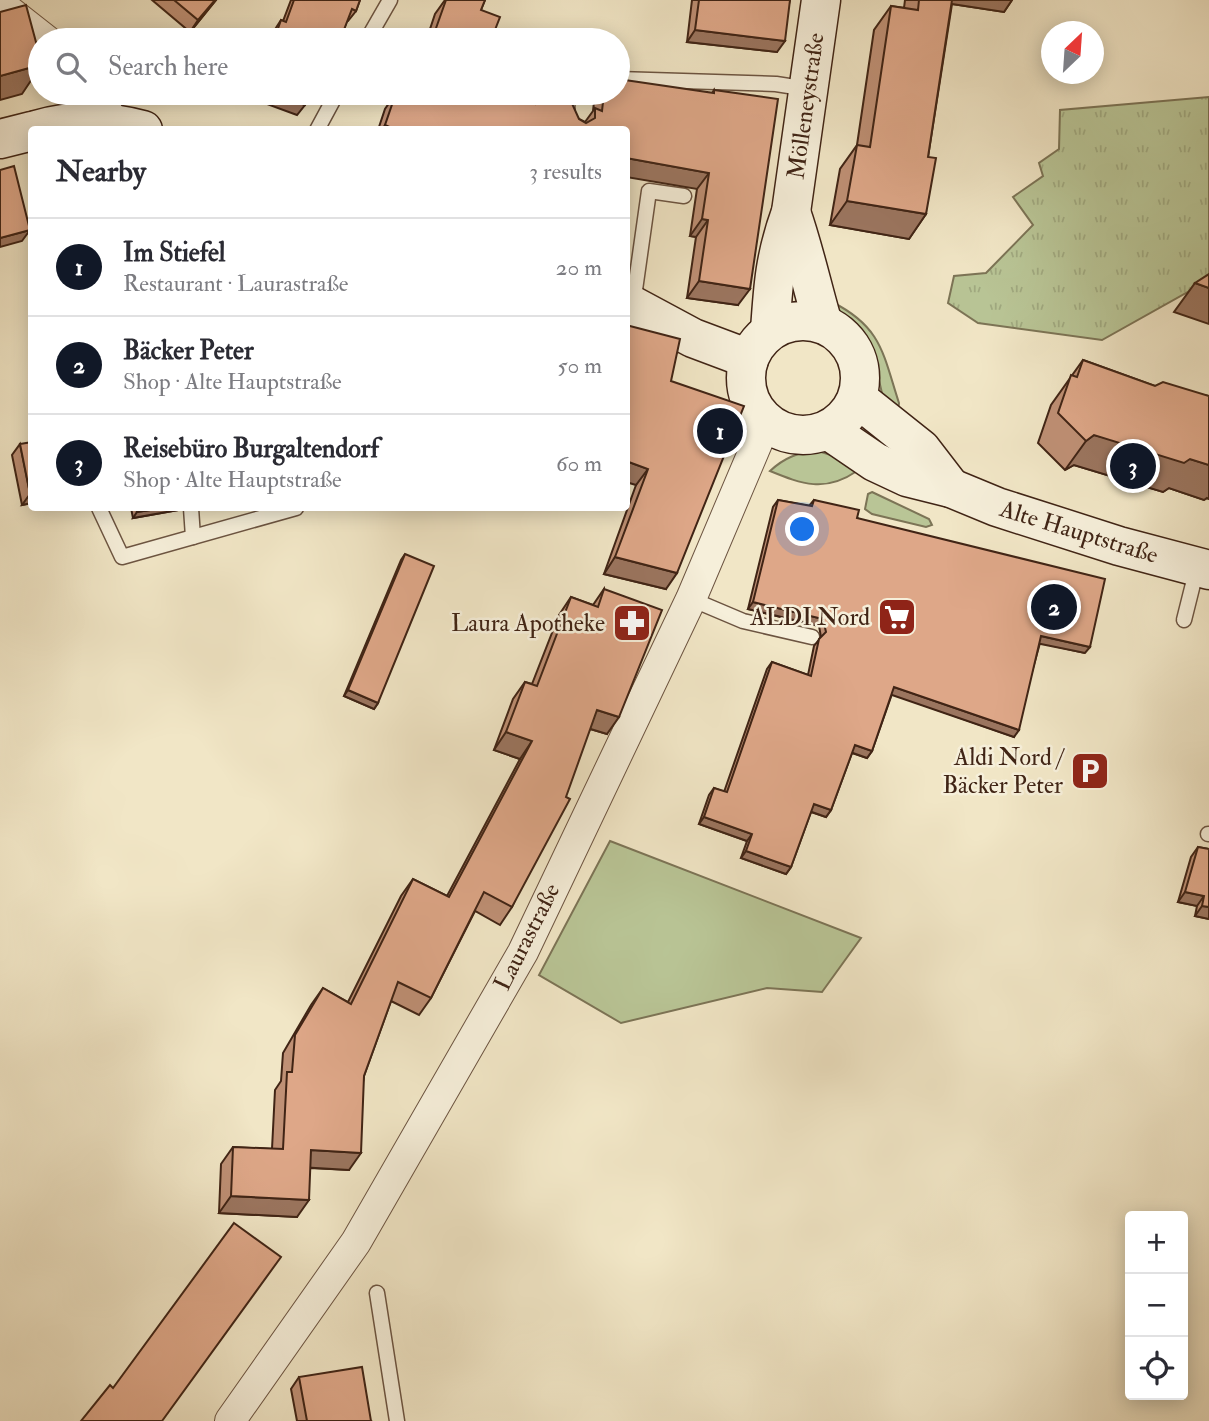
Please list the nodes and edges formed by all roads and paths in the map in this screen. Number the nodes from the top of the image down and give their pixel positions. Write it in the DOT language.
graph roads {
  1 [pos="390,0"];
  2 [pos="821,0"];
  3 [pos="0,4"];
  4 [pos="31,28"];
  5 [pos="374,28"];
  6 [pos="630,79"];
  7 [pos="809,89"];
  8 [pos="331,105"];
  9 [pos="566,105"];
  10 [pos="118,115"];
  11 [pos="48,126"];
  12 [pos="319,126"];
  13 [pos="572,126"];
  14 [pos="28,132"];
  15 [pos="0,139"];
  16 [pos="684,196"];
  17 [pos="791,212"];
  18 [pos="630,298"];
  19 [pos="630,305"];
  20 [pos="823,324"];
  21 [pos="759,345"];
  22 [pos="857,398"];
  23 [pos="766,422"];
  24 [pos="828,430"];
  25 [pos="951,488"];
  26 [pos="100,511"];
  27 [pos="191,511"];
  28 [pos="285,511"];
  29 [pos="193,537"];
  30 [pos="1203,569"];
  31 [pos="691,599"];
  32 [pos="1184,620"];
  33 [pos="812,637"];
  34 [pos="377,1293"];
  35 [pos="230,1421"];
  36 [pos="397,1421"];
  1 -- 5 [label="lane"];
  2 -- 7 [label="main road, Mölleneystraße"];
  3 -- 4 [label="street"];
  6 -- 7 [label="lane"];
  7 -- 17 [label="main road, Mölleneystraße"];
  8 -- 12 [label="lane"];
  9 -- 13 [label="lane"];
  10 -- 11 [label="main road"];
  14 -- 15 [label="main road"];
  16 -- 18 [label="lane"];
  17 -- 20 [label="main road, Mölleneystraße"];
  17 -- 21 [label="main road, Mölleneystraße"];
  19 -- 21 [label="main road"];
  20 -- 21 [label="main road"];
  20 -- 22 [label="main road"];
  21 -- 23 [label="main road"];
  22 -- 24 [label="main road"];
  22 -- 25 [label="main road, Alte Hauptstraße"];
  23 -- 24 [label="main road"];
  23 -- 31 [label="street, Laurastraße"];
  24 -- 25 [label="main road, Alte Hauptstraße"];
  25 -- 30 [label="main road, Alte Hauptstraße"];
  26 -- 29 [label="lane"];
  27 -- 29 [label="lane"];
  28 -- 29 [label="lane"];
  30 -- 32 [label="lane"];
  31 -- 33 [label="lane"];
  31 -- 35 [label="street, Laurastraße"];
  34 -- 36 [label="lane"];
}
